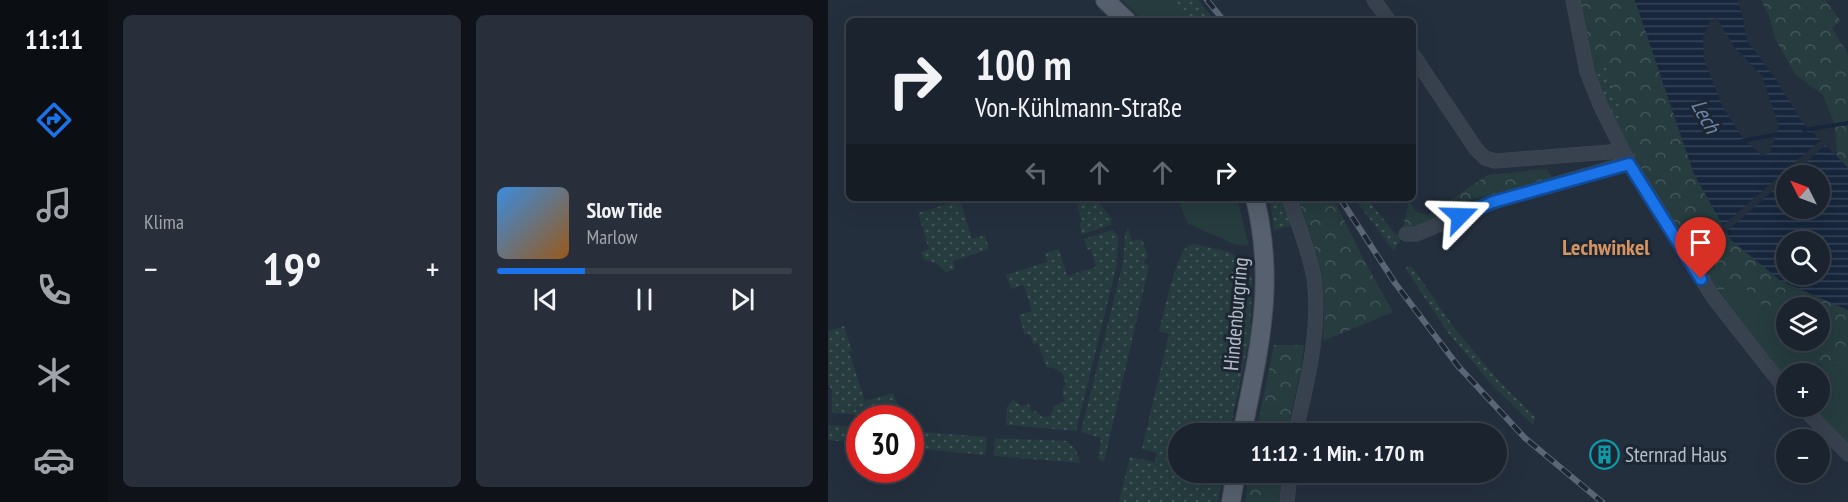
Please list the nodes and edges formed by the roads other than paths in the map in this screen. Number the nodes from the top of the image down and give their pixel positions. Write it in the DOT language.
graph roads {
  1 [pos="1105,0"];
  2 [pos="1374,0"];
  3 [pos="1573,0"];
  4 [pos="1124,18"];
  5 [pos="1387,18"];
  6 [pos="1416,59"];
  7 [pos="1625,157"];
  8 [pos="1256,201"];
  9 [pos="1290,201"];
  10 [pos="1406,234"];
  11 [pos="1776,377"];
  12 [pos="1812,417"];
  13 [pos="1244,423"];
  14 [pos="1298,423"];
  15 [pos="1848,454"];
  16 [pos="1234,483"];
  17 [pos="1289,483"];
  18 [pos="1231,502"];
  19 [pos="1287,502"];
  1 -- 4 [label="main road"];
  2 -- 5 [label="street"];
  3 -- 7 [label="street"];
  6 -- 7 [label="street"];
  7 -- 10 [label="street"];
  7 -- 11 [label="street"];
  8 -- 13 [label="main road, Hindenburgring"];
  9 -- 14 [label="street"];
  12 -- 15 [label="street"];
  16 -- 18 [label="main road"];
  17 -- 19 [label="street"];
}
